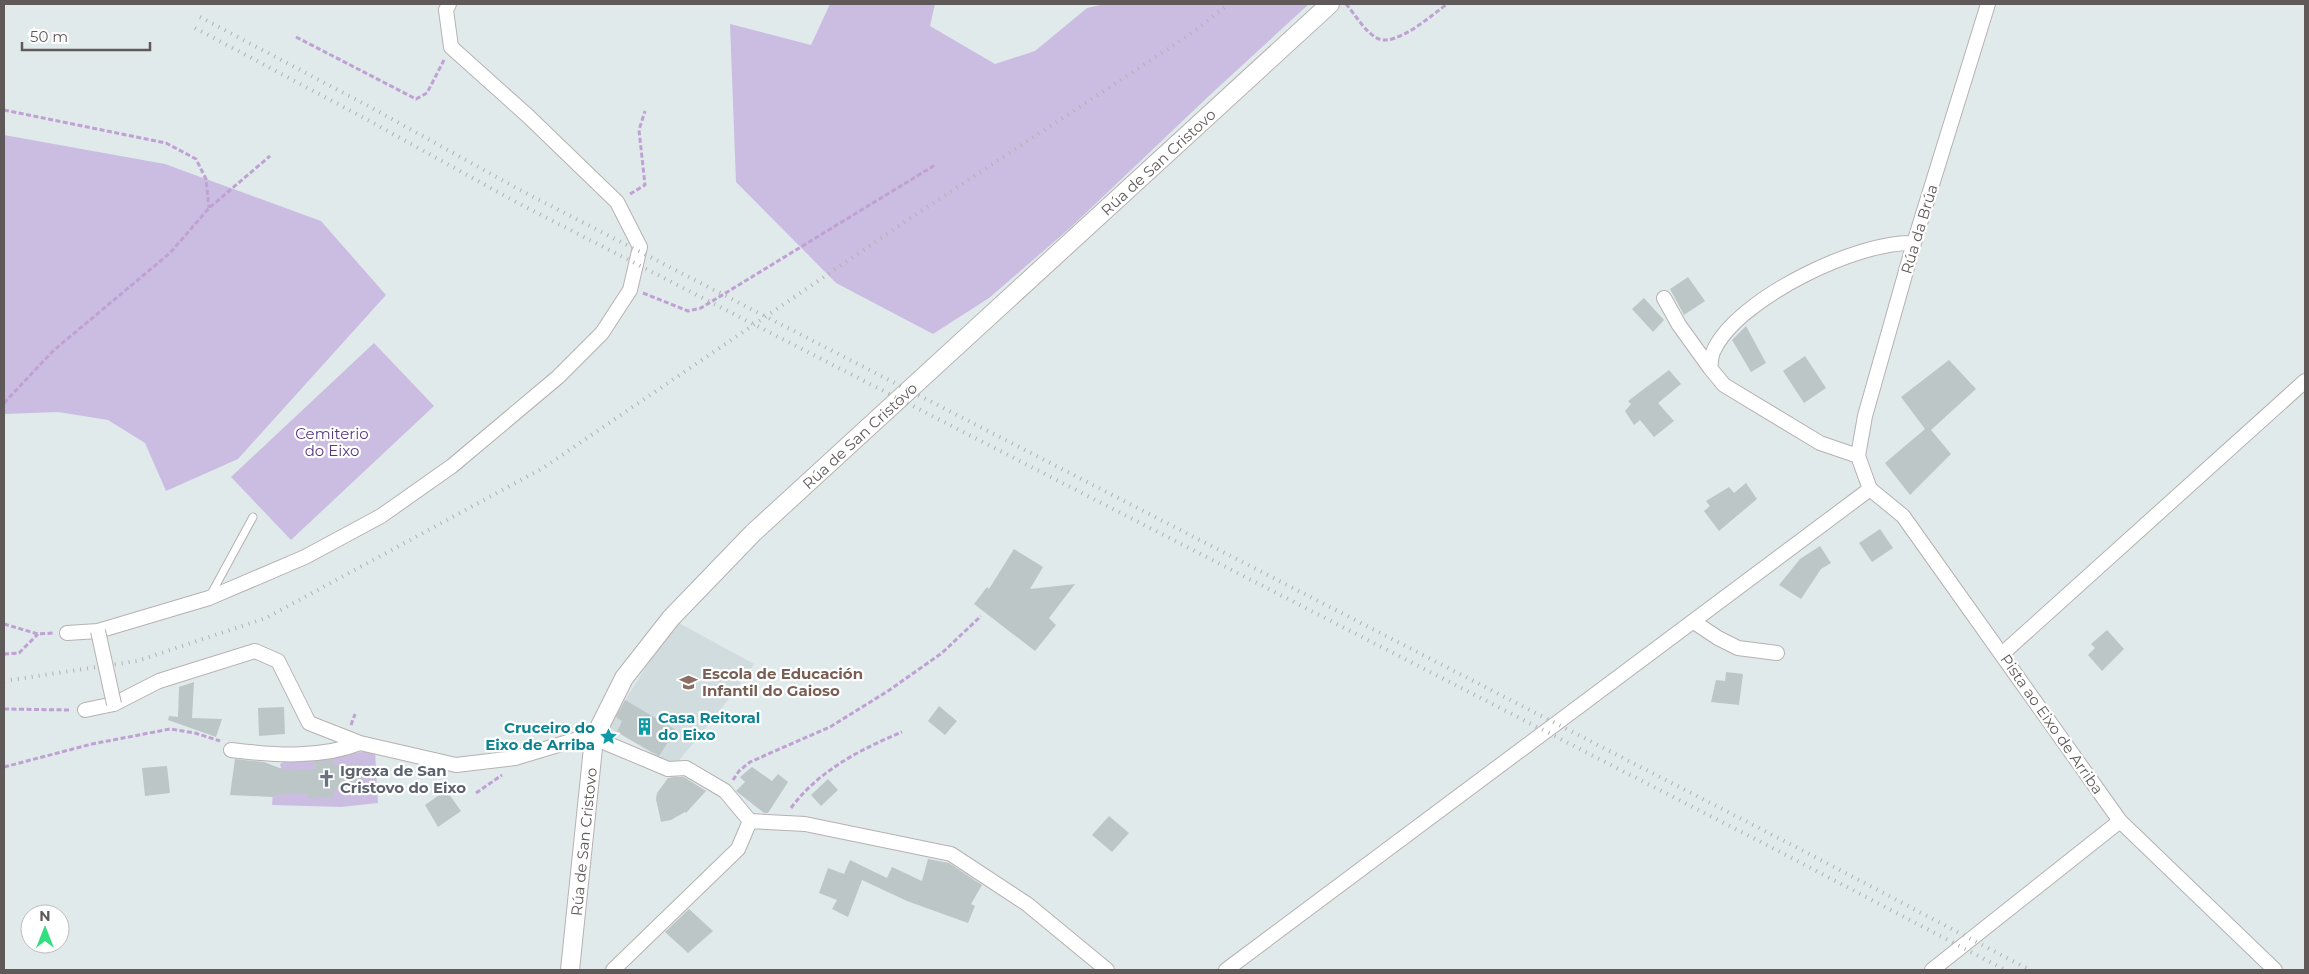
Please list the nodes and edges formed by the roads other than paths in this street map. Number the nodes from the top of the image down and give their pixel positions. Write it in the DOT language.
graph roads {
  1 [pos="449,4"];
  2 [pos="1330,4"];
  3 [pos="1988,4"];
  4 [pos="1914,243"];
  5 [pos="1664,298"];
  6 [pos="1710,368"];
  7 [pos="2305,381"];
  8 [pos="1858,456"];
  9 [pos="1870,489"];
  10 [pos="253,517"];
  11 [pos="209,598"];
  12 [pos="1694,622"];
  13 [pos="98,631"];
  14 [pos="67,633"];
  15 [pos="1776,653"];
  16 [pos="2002,654"];
  17 [pos="114,704"];
  18 [pos="85,710"];
  19 [pos="594,738"];
  20 [pos="360,742"];
  21 [pos="233,750"];
  22 [pos="750,821"];
  23 [pos="2120,821"];
  24 [pos="570,970"];
  25 [pos="613,970"];
  26 [pos="1107,970"];
  27 [pos="1226,970"];
  28 [pos="1932,970"];
  29 [pos="2275,970"];
  1 -- 11 [label="street"];
  2 -- 19 [label="street, Rúa de San Cristovo"];
  3 -- 4 [label="street, Rúa da Brúa"];
  4 -- 6 [label="street"];
  4 -- 8 [label="street, Rúa da Brúa"];
  5 -- 6 [label="street"];
  6 -- 8 [label="street"];
  7 -- 16 [label="street"];
  8 -- 9 [label="street"];
  9 -- 12 [label="street"];
  9 -- 16 [label="street, Pista ao Eixo de Arriba"];
  10 -- 11 [label="lane"];
  11 -- 13 [label="street"];
  12 -- 15 [label="street"];
  12 -- 27 [label="street"];
  13 -- 14 [label="street"];
  13 -- 17 [label="street, bridge"];
  16 -- 23 [label="street, Pista ao Eixo de Arriba"];
  17 -- 18 [label="street"];
  17 -- 20 [label="street"];
  19 -- 20 [label="street"];
  19 -- 22 [label="street"];
  19 -- 24 [label="street, Rúa de San Cristovo"];
  20 -- 21 [label="street"];
  22 -- 25 [label="street"];
  22 -- 26 [label="street"];
  23 -- 28 [label="street"];
  23 -- 29 [label="street, Pista ao Eixo de Arriba"];
}
